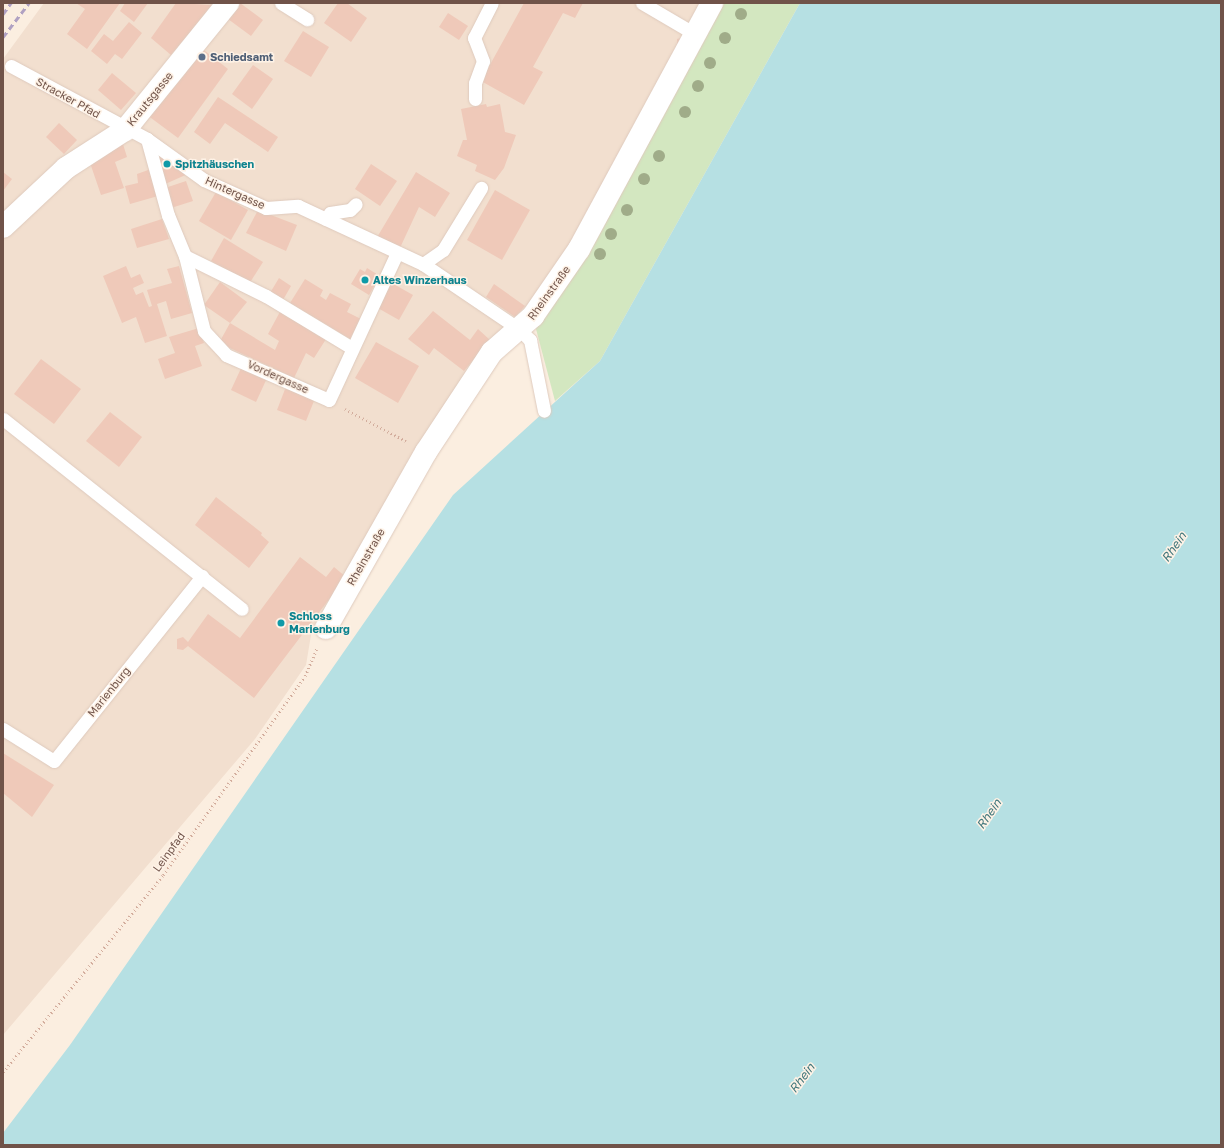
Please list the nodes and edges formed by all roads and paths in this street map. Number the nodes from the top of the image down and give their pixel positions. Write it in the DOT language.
graph roads {
  1 [pos="228,3"];
  2 [pos="281,3"];
  3 [pos="492,3"];
  4 [pos="642,3"];
  5 [pos="712,3"];
  6 [pos="307,19"];
  7 [pos="695,34"];
  8 [pos="11,66"];
  9 [pos="475,99"];
  10 [pos="125,130"];
  11 [pos="147,139"];
  12 [pos="480,188"];
  13 [pos="356,204"];
  14 [pos="326,219"];
  15 [pos="3,227"];
  16 [pos="396,254"];
  17 [pos="185,256"];
  18 [pos="423,264"];
  19 [pos="519,329"];
  20 [pos="352,348"];
  21 [pos="329,400"];
  22 [pos="544,411"];
  23 [pos="3,419"];
  24 [pos="426,452"];
  25 [pos="202,576"];
  26 [pos="242,609"];
  27 [pos="326,628"];
  28 [pos="3,729"];
  29 [pos="3,1072"];
  1 -- 10 [label="street, Krautsgasse"];
  2 -- 6 [label="lane"];
  3 -- 9 [label="lane"];
  4 -- 7 [label="lane"];
  5 -- 7 [label="street, Rheinstraße"];
  7 -- 19 [label="street, Rheinstraße"];
  8 -- 10 [label="lane, Stracker Pfad"];
  10 -- 11 [label="lane"];
  10 -- 15 [label="street, Krautsgasse"];
  11 -- 14 [label="lane, Hintergasse"];
  11 -- 17 [label="lane, Vordergasse"];
  12 -- 18 [label="lane"];
  13 -- 14 [label="lane"];
  14 -- 16 [label="lane, Hintergasse"];
  16 -- 18 [label="lane, Hintergasse"];
  16 -- 20 [label="lane"];
  17 -- 20 [label="lane"];
  17 -- 21 [label="lane, Vordergasse"];
  18 -- 19 [label="lane, Hintergasse"];
  19 -- 22 [label="lane, Hintergasse"];
  19 -- 24 [label="street, Rheinstraße"];
  20 -- 21 [label="lane"];
  21 -- 24 [label="path"];
  23 -- 25 [label="lane"];
  24 -- 27 [label="street, Rheinstraße"];
  25 -- 26 [label="lane"];
  25 -- 28 [label="lane, Marienburg"];
  27 -- 29 [label="path, Leinpfad"];
}
